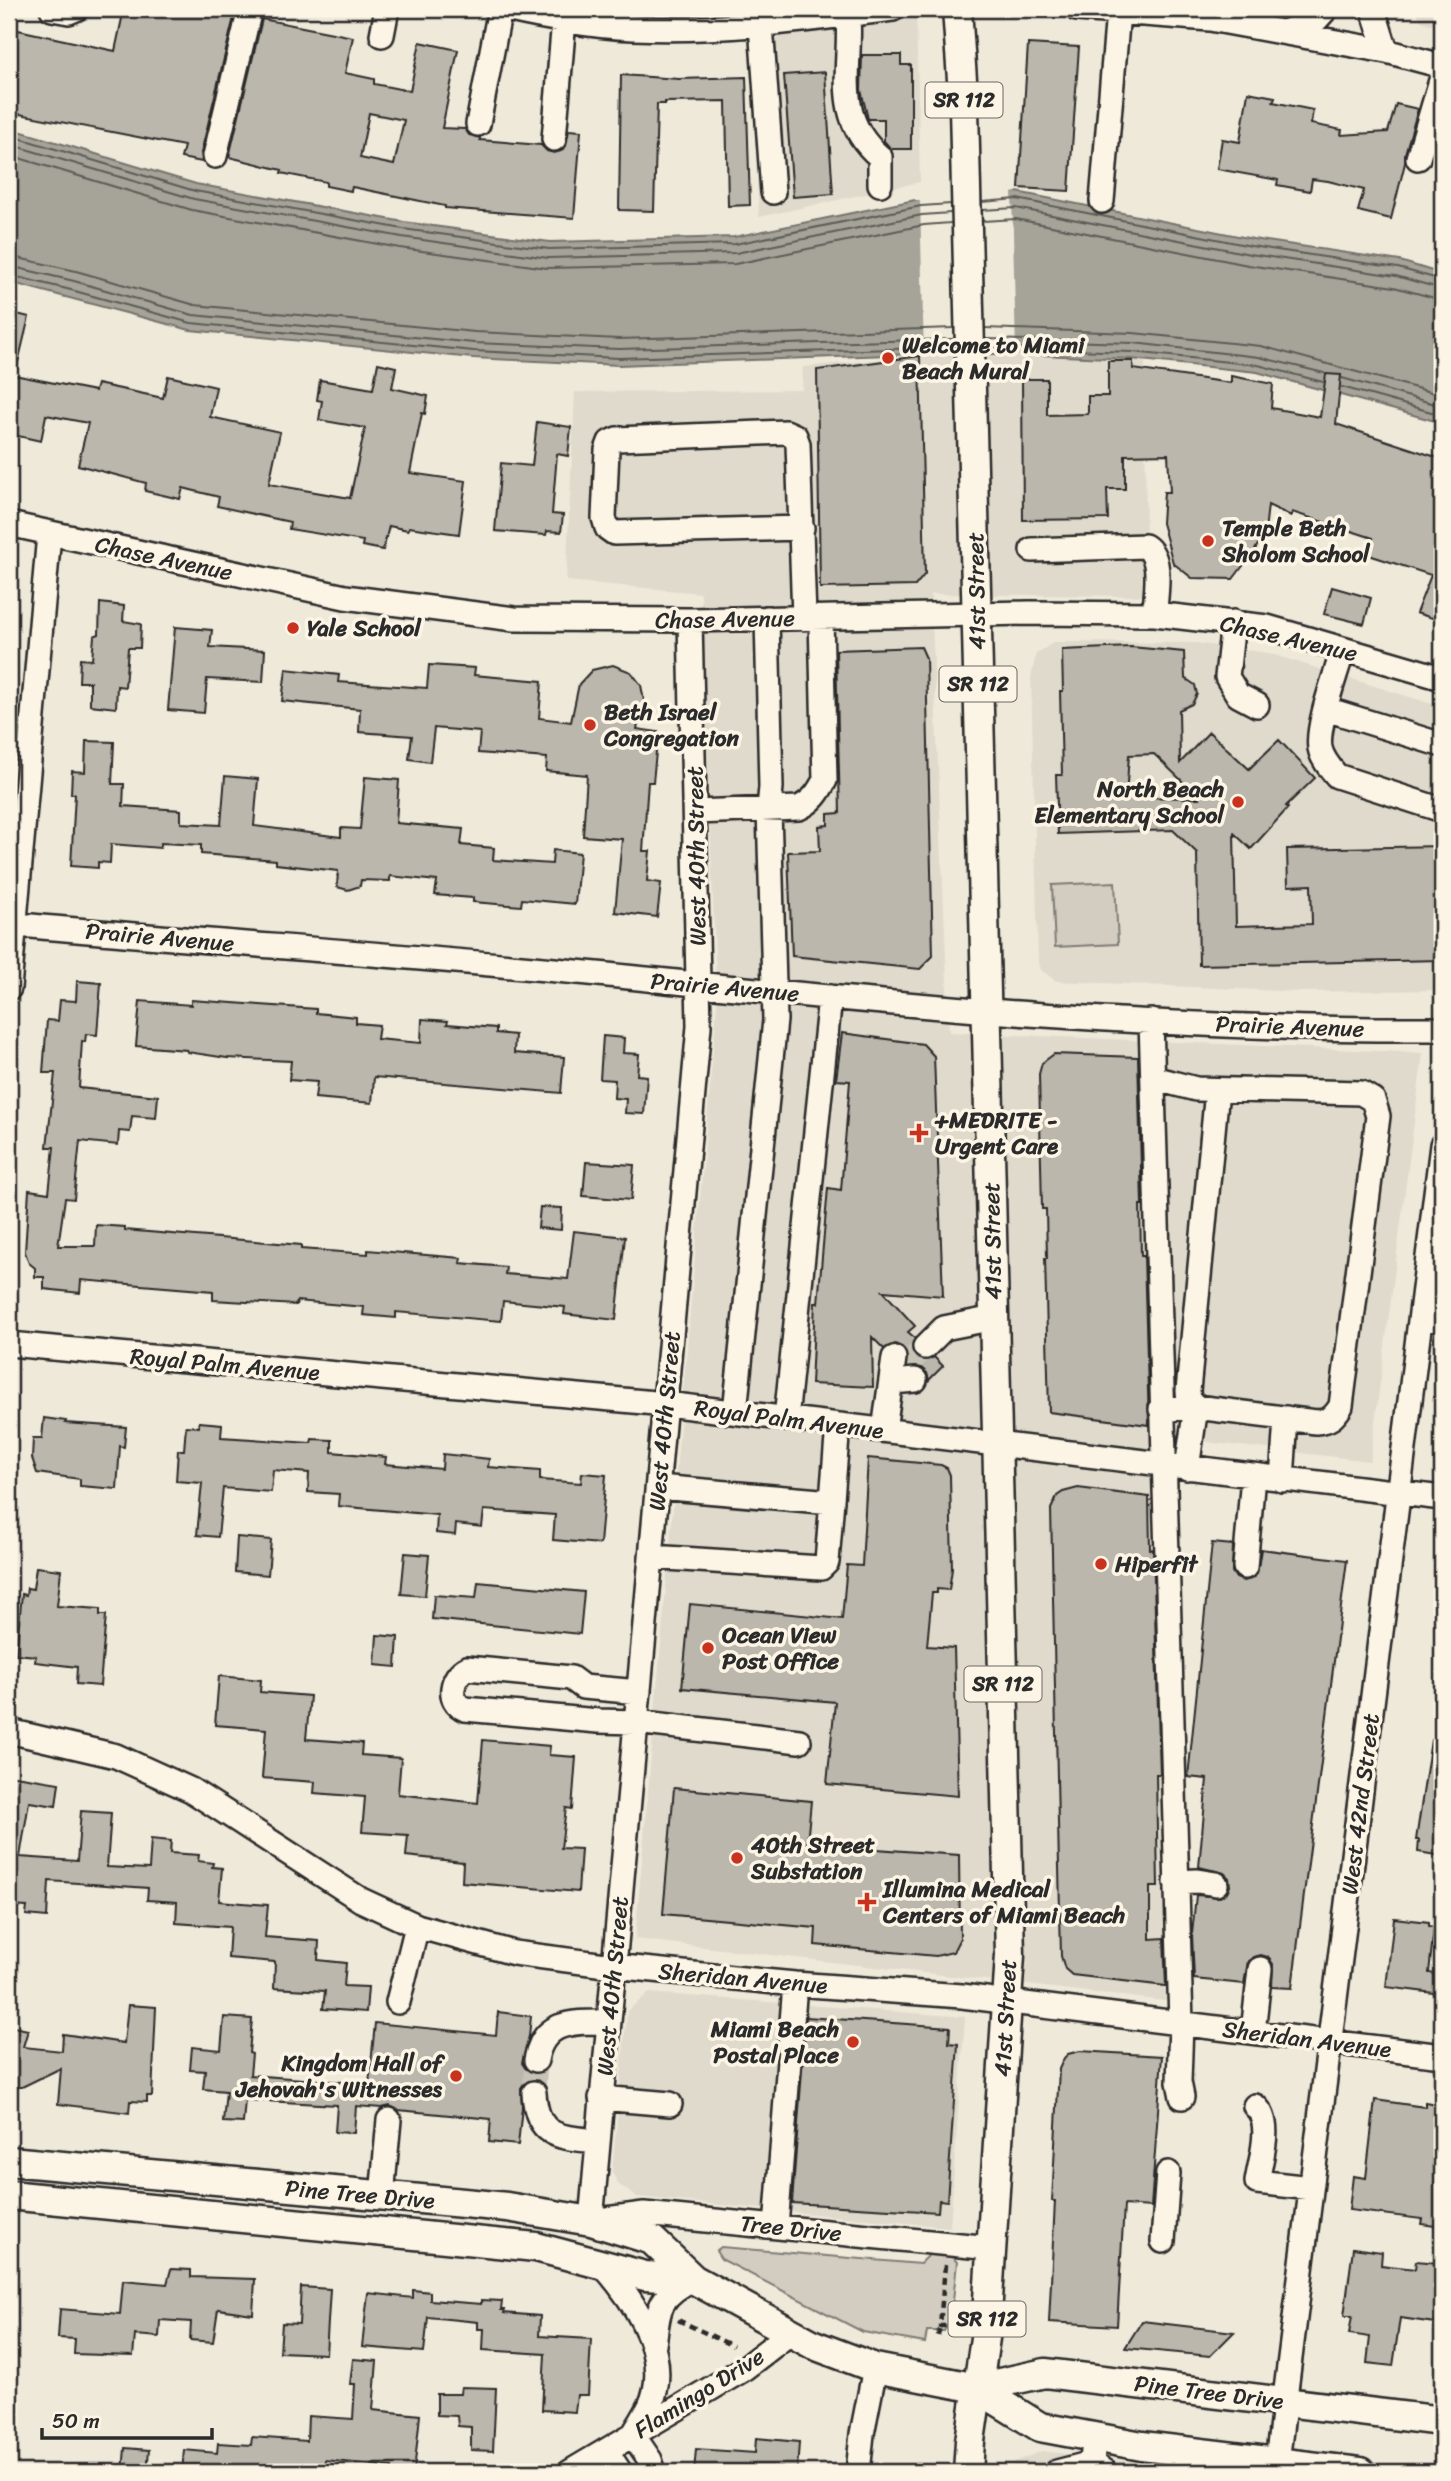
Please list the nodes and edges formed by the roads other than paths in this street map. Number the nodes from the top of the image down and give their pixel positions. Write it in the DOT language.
graph roads {
  1 [pos="52,9"];
  2 [pos="76,9"];
  3 [pos="250,9"];
  4 [pos="387,9"];
  5 [pos="500,9"];
  6 [pos="894,9"];
  7 [pos="957,9"];
  8 [pos="1077,9"];
  9 [pos="1326,9"];
  10 [pos="1373,9"];
  11 [pos="521,10"];
  12 [pos="1118,12"];
  13 [pos="1165,12"];
  14 [pos="848,15"];
  15 [pos="564,19"];
  16 [pos="748,20"];
  17 [pos="1282,32"];
  18 [pos="382,35"];
  19 [pos="1386,51"];
  20 [pos="1442,66"];
  21 [pos="1442,77"];
  22 [pos="478,124"];
  23 [pos="554,139"];
  24 [pos="215,156"];
  25 [pos="1418,158"];
  26 [pos="880,184"];
  27 [pos="773,192"];
  28 [pos="1101,201"];
  29 [pos="9,524"];
  30 [pos="802,527"];
  31 [pos="49,534"];
  32 [pos="1032,550"];
  33 [pos="977,614"];
  34 [pos="1155,614"];
  35 [pos="813,617"];
  36 [pos="767,618"];
  37 [pos="690,620"];
  38 [pos="1233,622"];
  39 [pos="1343,649"];
  40 [pos="1442,678"];
  41 [pos="1256,705"];
  42 [pos="1326,709"];
  43 [pos="1442,745"];
  44 [pos="769,809"];
  45 [pos="1442,810"];
  46 [pos="695,812"];
  47 [pos="12,924"];
  48 [pos="699,985"];
  49 [pos="9,988"];
  50 [pos="772,991"];
  51 [pos="830,997"];
  52 [pos="986,1012"];
  53 [pos="1151,1021"];
  54 [pos="1442,1029"];
  55 [pos="1153,1078"];
  56 [pos="1217,1090"];
  57 [pos="1442,1145"];
  58 [pos="994,1318"];
  59 [pos="1432,1318"];
  60 [pos="9,1344"];
  61 [pos="927,1346"];
  62 [pos="901,1372"];
  63 [pos="666,1404"];
  64 [pos="1196,1407"];
  65 [pos="1161,1409"];
  66 [pos="735,1412"];
  67 [pos="1286,1418"];
  68 [pos="786,1419"];
  69 [pos="838,1425"];
  70 [pos="884,1430"];
  71 [pos="997,1443"];
  72 [pos="1163,1465"];
  73 [pos="1187,1468"];
  74 [pos="1253,1476"];
  75 [pos="1282,1480"];
  76 [pos="658,1487"];
  77 [pos="1399,1493"];
  78 [pos="1442,1498"];
  79 [pos="832,1502"];
  80 [pos="651,1557"];
  81 [pos="1245,1567"];
  82 [pos="639,1692"];
  83 [pos="636,1722"];
  84 [pos="9,1731"];
  85 [pos="799,1741"];
  86 [pos="1176,1882"];
  87 [pos="1216,1884"];
  88 [pos="417,1926"];
  89 [pos="613,1966"];
  90 [pos="1260,1969"];
  91 [pos="795,1984"];
  92 [pos="398,2002"];
  93 [pos="1007,2002"];
  94 [pos="608,2022"];
  95 [pos="1181,2023"];
  96 [pos="1253,2032"];
  97 [pos="1330,2041"];
  98 [pos="1442,2056"];
  99 [pos="536,2060"];
  100 [pos="534,2093"];
  101 [pos="1182,2097"];
  102 [pos="601,2098"];
  103 [pos="670,2104"];
  104 [pos="1255,2106"];
  105 [pos="389,2120"];
  106 [pos="598,2140"];
  107 [pos="9,2161"];
  108 [pos="1168,2173"];
  109 [pos="1311,2188"];
  110 [pos="9,2195"];
  111 [pos="382,2196"];
  112 [pos="591,2221"];
  113 [pos="776,2227"];
  114 [pos="1163,2241"];
  115 [pos="536,2247"];
  116 [pos="992,2248"];
  117 [pos="601,2263"];
  118 [pos="693,2279"];
  119 [pos="790,2333"];
  120 [pos="654,2345"];
  121 [pos="875,2368"];
  122 [pos="977,2388"];
  123 [pos="1284,2402"];
  124 [pos="1442,2421"];
  125 [pos="633,2435"];
  126 [pos="606,2451"];
  127 [pos="1097,2457"];
  128 [pos="1276,2462"];
  129 [pos="1311,2469"];
  130 [pos="570,2472"];
  131 [pos="620,2472"];
  132 [pos="654,2472"];
  133 [pos="858,2472"];
  134 [pos="968,2472"];
  135 [pos="1057,2472"];
  136 [pos="1360,2472"];
  1 -- 2 [label="street"];
  3 -- 24 [label="street"];
  4 -- 18 [label="street"];
  5 -- 22 [label="street"];
  6 -- 14 [label="street"];
  7 -- 33 [label="main road, 41st Street / SR 112"];
  8 -- 12 [label="street"];
  9 -- 17 [label="street"];
  10 -- 19 [label="street"];
  11 -- 15 [label="street"];
  12 -- 13 [label="street"];
  12 -- 28 [label="street"];
  13 -- 17 [label="street"];
  14 -- 16 [label="street"];
  14 -- 26 [label="street"];
  15 -- 16 [label="street"];
  15 -- 23 [label="street"];
  16 -- 27 [label="street"];
  17 -- 19 [label="street"];
  19 -- 20 [label="street"];
  21 -- 25 [label="street"];
  29 -- 31 [label="street, Chase Avenue"];
  30 -- 30 [label="street"];
  30 -- 35 [label="street"];
  31 -- 37 [label="street, Chase Avenue"];
  31 -- 47 [label="street"];
  32 -- 34 [label="street"];
  33 -- 34 [label="street, Chase Avenue"];
  33 -- 35 [label="street, Chase Avenue"];
  33 -- 52 [label="main road, 41st Street / SR 112"];
  34 -- 38 [label="street, Chase Avenue"];
  35 -- 36 [label="street, Chase Avenue"];
  35 -- 44 [label="street"];
  36 -- 37 [label="street, Chase Avenue"];
  36 -- 44 [label="street"];
  37 -- 46 [label="street, West 40th Street"];
  38 -- 39 [label="street, Chase Avenue"];
  38 -- 41 [label="street"];
  39 -- 40 [label="street, Chase Avenue"];
  39 -- 42 [label="street"];
  42 -- 43 [label="street"];
  42 -- 45 [label="street"];
  44 -- 46 [label="street"];
  44 -- 50 [label="street"];
  46 -- 48 [label="street, West 40th Street"];
  47 -- 48 [label="street, Prairie Avenue"];
  47 -- 49 [label="street"];
  48 -- 50 [label="street, Prairie Avenue"];
  48 -- 63 [label="street, West 40th Street"];
  50 -- 51 [label="street, Prairie Avenue"];
  50 -- 66 [label="street"];
  51 -- 52 [label="street, Prairie Avenue"];
  51 -- 68 [label="street"];
  52 -- 53 [label="street, Prairie Avenue"];
  52 -- 58 [label="main road, 41st Street / SR 112"];
  53 -- 54 [label="street, Prairie Avenue"];
  53 -- 55 [label="street"];
  55 -- 56 [label="street"];
  55 -- 65 [label="street"];
  56 -- 64 [label="street"];
  56 -- 67 [label="street"];
  57 -- 59 [label="street, West 42nd Street"];
  58 -- 61 [label="street"];
  58 -- 71 [label="main road, 41st Street / SR 112"];
  59 -- 77 [label="street, West 42nd Street"];
  60 -- 63 [label="street, Royal Palm Avenue"];
  62 -- 70 [label="street"];
  63 -- 66 [label="street, Royal Palm Avenue"];
  63 -- 76 [label="street, West 40th Street"];
  64 -- 65 [label="street"];
  64 -- 67 [label="street"];
  64 -- 73 [label="street"];
  65 -- 72 [label="street"];
  66 -- 68 [label="street, Royal Palm Avenue"];
  67 -- 75 [label="street"];
  68 -- 69 [label="street, Royal Palm Avenue"];
  69 -- 70 [label="street, Royal Palm Avenue"];
  69 -- 79 [label="street"];
  70 -- 71 [label="street, Royal Palm Avenue"];
  71 -- 72 [label="street, Royal Palm Avenue"];
  71 -- 93 [label="main road, 41st Street / SR 112"];
  72 -- 73 [label="street, Royal Palm Avenue"];
  72 -- 86 [label="street"];
  73 -- 74 [label="street, Royal Palm Avenue"];
  74 -- 75 [label="street, Royal Palm Avenue"];
  74 -- 81 [label="street"];
  75 -- 77 [label="street, Royal Palm Avenue"];
  76 -- 79 [label="street"];
  76 -- 80 [label="street, West 40th Street"];
  77 -- 78 [label="street, Royal Palm Avenue"];
  77 -- 97 [label="street, West 42nd Street"];
  79 -- 80 [label="street"];
  80 -- 82 [label="street, West 40th Street"];
  82 -- 83 [label="street, West 40th Street"];
  82 -- 83 [label="street"];
  83 -- 85 [label="street"];
  83 -- 89 [label="street, West 40th Street"];
  84 -- 88 [label="street, Sheridan Avenue"];
  86 -- 87 [label="street"];
  86 -- 95 [label="street"];
  88 -- 89 [label="street, Sheridan Avenue"];
  88 -- 92 [label="street"];
  89 -- 91 [label="street, Sheridan Avenue"];
  89 -- 94 [label="street, West 40th Street"];
  90 -- 96 [label="street"];
  91 -- 93 [label="street, Sheridan Avenue"];
  91 -- 113 [label="street"];
  93 -- 95 [label="street, Sheridan Avenue"];
  93 -- 116 [label="main road, 41st Street / SR 112"];
  94 -- 99 [label="street"];
  94 -- 102 [label="street, West 40th Street"];
  95 -- 96 [label="street, Sheridan Avenue"];
  95 -- 101 [label="street"];
  96 -- 97 [label="street, Sheridan Avenue"];
  97 -- 98 [label="street, Sheridan Avenue"];
  97 -- 109 [label="street, West 42nd Street"];
  100 -- 106 [label="street"];
  102 -- 103 [label="street"];
  102 -- 106 [label="street, West 40th Street"];
  104 -- 109 [label="street"];
  105 -- 111 [label="street"];
  106 -- 112 [label="street, West 40th Street"];
  107 -- 111 [label="main road, Pine Tree Drive"];
  108 -- 114 [label="street"];
  109 -- 123 [label="street, West 42nd Street"];
  110 -- 115 [label="main road, Pine Tree Drive"];
  111 -- 112 [label="main road, Pine Tree Drive"];
  112 -- 113 [label="street, Tree Drive"];
  112 -- 115 [label="main road"];
  112 -- 118 [label="main road, Pine Tree Drive"];
  113 -- 116 [label="street, Tree Drive"];
  115 -- 117 [label="main road, Pine Tree Drive"];
  116 -- 122 [label="main road, 41st Street / SR 112"];
  117 -- 118 [label="main road, Pine Tree Drive"];
  117 -- 120 [label="street"];
  118 -- 119 [label="main road, Pine Tree Drive"];
  118 -- 120 [label="street"];
  119 -- 121 [label="main road, Pine Tree Drive"];
  119 -- 125 [label="street, Flamingo Drive"];
  120 -- 125 [label="street"];
  121 -- 122 [label="main road, Pine Tree Drive"];
  121 -- 133 [label="street"];
  122 -- 123 [label="main road, Pine Tree Drive"];
  122 -- 127 [label="main road, Pine Tree Drive"];
  122 -- 134 [label="main road, 41st Street / SR 112"];
  123 -- 124 [label="main road, Pine Tree Drive"];
  123 -- 128 [label="street, West 42nd Street"];
  125 -- 126 [label="street, Flamingo Drive"];
  125 -- 132 [label="street"];
  126 -- 130 [label="street, Flamingo Drive"];
  126 -- 131 [label="street"];
  127 -- 128 [label="main road, Pine Tree Drive"];
  127 -- 135 [label="street"];
  128 -- 129 [label="main road, Pine Tree Drive"];
  129 -- 136 [label="main road, Pine Tree Drive"];
}
